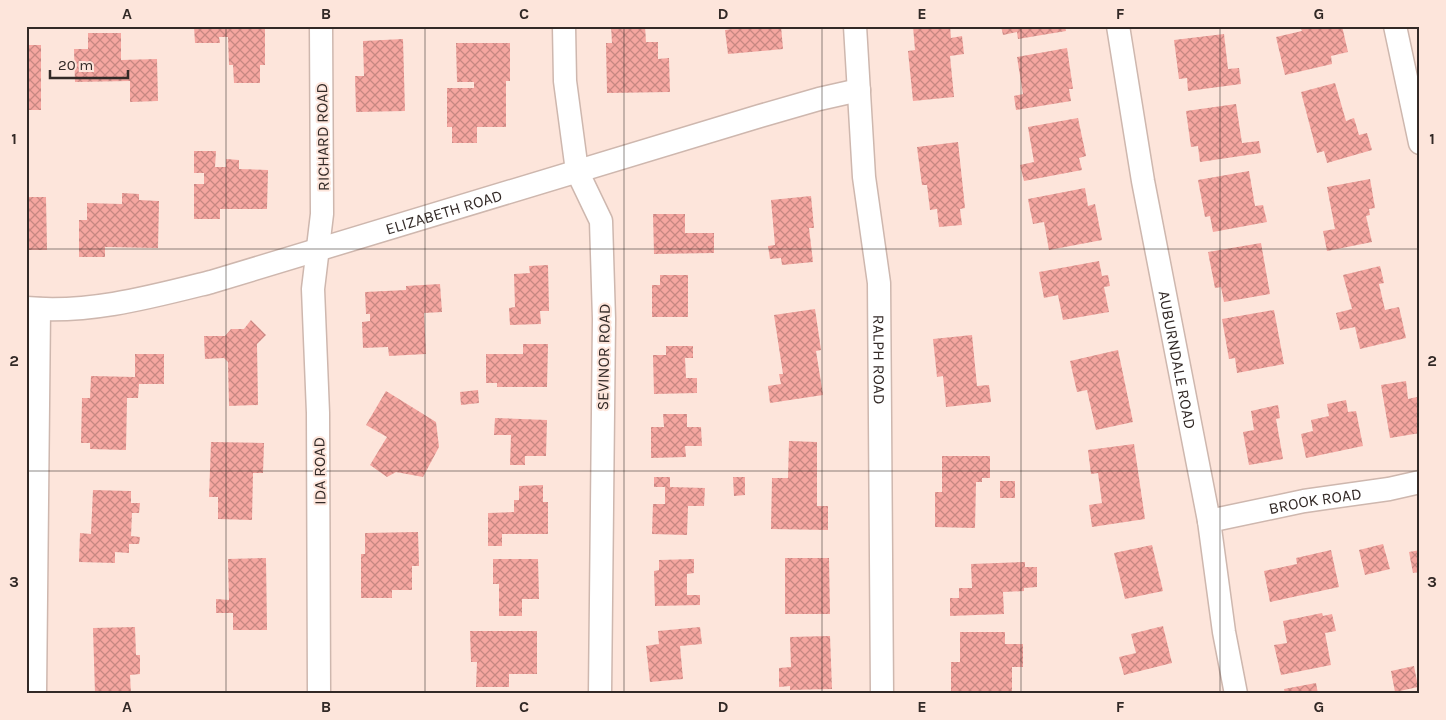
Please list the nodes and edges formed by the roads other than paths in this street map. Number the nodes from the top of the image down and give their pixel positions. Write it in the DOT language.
graph roads {
  1 [pos="321,26"];
  2 [pos="564,26"];
  3 [pos="855,26"];
  4 [pos="1118,26"];
  5 [pos="1395,26"];
  6 [pos="858,90"];
  7 [pos="1420,143"];
  8 [pos="577,171"];
  9 [pos="318,248"];
  10 [pos="33,308"];
  11 [pos="1420,482"];
  12 [pos="1209,521"];
  13 [pos="35,694"];
  14 [pos="319,694"];
  15 [pos="600,694"];
  16 [pos="882,694"];
  17 [pos="1236,694"];
  1 -- 9 [label="street, RICHARD ROAD"];
  2 -- 8 [label="street, SEVINOR ROAD"];
  3 -- 6 [label="street, RALPH ROAD"];
  4 -- 12 [label="street, AUBURNDALE ROAD"];
  5 -- 7 [label="street"];
  6 -- 8 [label="street, ELIZABETH ROAD"];
  6 -- 16 [label="street, RALPH ROAD"];
  8 -- 9 [label="street, ELIZABETH ROAD"];
  8 -- 15 [label="street, SEVINOR ROAD"];
  9 -- 10 [label="street, ELIZABETH ROAD"];
  9 -- 14 [label="street, IDA ROAD"];
  10 -- 13 [label="street"];
  11 -- 12 [label="street, BROOK ROAD"];
  12 -- 17 [label="street, AUBURNDALE ROAD"];
}
